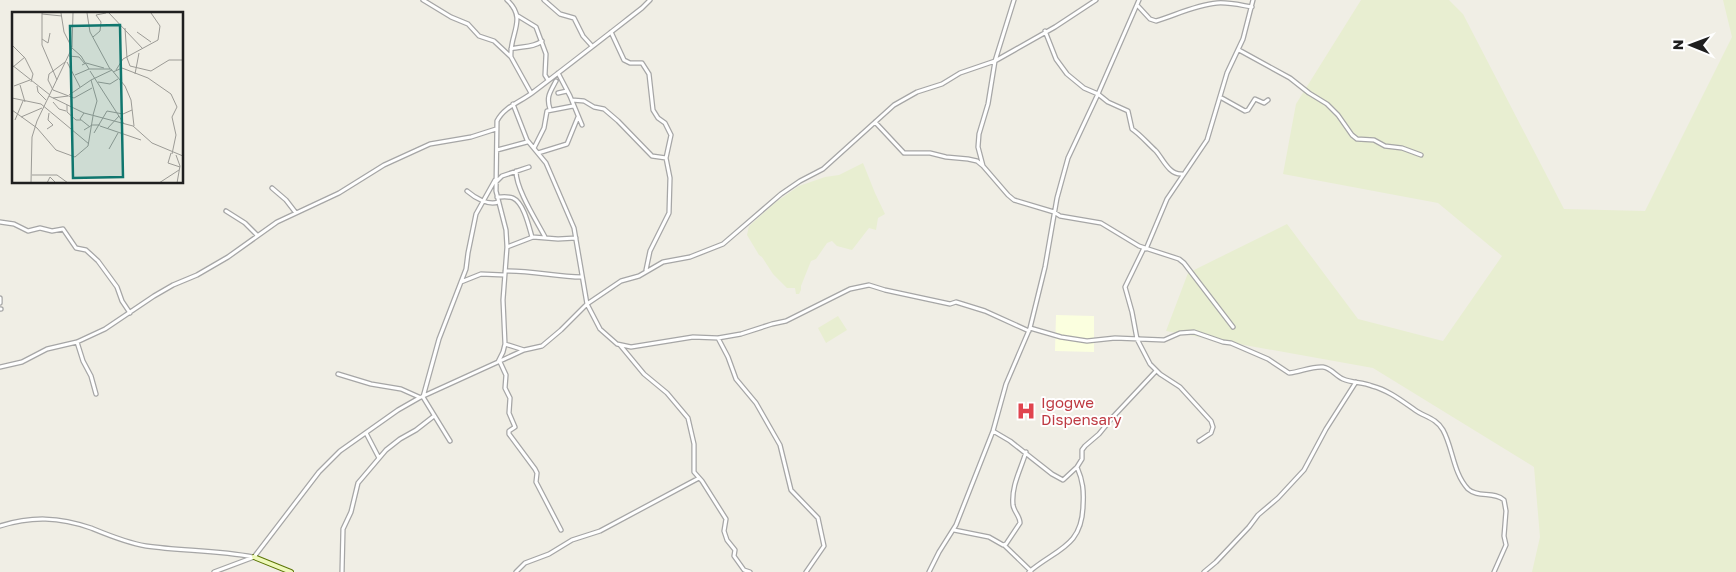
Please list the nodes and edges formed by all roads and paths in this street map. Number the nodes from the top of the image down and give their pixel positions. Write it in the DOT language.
graph roads {
  1 [pos="423,0"];
  2 [pos="507,0"];
  3 [pos="544,0"];
  4 [pos="1014,0"];
  5 [pos="1096,0"];
  6 [pos="1139,0"];
  7 [pos="1253,0"];
  8 [pos="648,1"];
  9 [pos="1138,6"];
  10 [pos="1252,7"];
  11 [pos="518,16"];
  12 [pos="1046,31"];
  13 [pos="612,32"];
  14 [pos="542,41"];
  15 [pos="592,46"];
  16 [pos="511,49"];
  17 [pos="1239,50"];
  18 [pos="511,57"];
  19 [pos="995,61"];
  20 [pos="558,73"];
  21 [pos="548,79"];
  22 [pos="556,81"];
  23 [pos="562,82"];
  24 [pos="567,91"];
  25 [pos="558,93"];
  26 [pos="531,94"];
  27 [pos="1098,94"];
  28 [pos="1220,97"];
  29 [pos="572,100"];
  30 [pos="1268,100"];
  31 [pos="513,104"];
  32 [pos="573,106"];
  33 [pos="550,109"];
  34 [pos="578,117"];
  35 [pos="875,122"];
  36 [pos="582,125"];
  37 [pos="496,129"];
  38 [pos="528,142"];
  39 [pos="534,149"];
  40 [pos="497,150"];
  41 [pos="538,153"];
  42 [pos="1421,154"];
  43 [pos="666,158"];
  44 [pos="983,166"];
  45 [pos="529,167"];
  46 [pos="516,171"];
  47 [pos="1183,174"];
  48 [pos="496,181"];
  49 [pos="272,188"];
  50 [pos="467,191"];
  51 [pos="483,200"];
  52 [pos="496,200"];
  53 [pos="226,211"];
  54 [pos="1054,212"];
  55 [pos="296,213"];
  56 [pos="0,222"];
  57 [pos="256,235"];
  58 [pos="532,237"];
  59 [pos="545,237"];
  60 [pos="576,238"];
  61 [pos="506,247"];
  62 [pos="1145,249"];
  63 [pos="646,271"];
  64 [pos="504,273"];
  65 [pos="582,277"];
  66 [pos="461,282"];
  67 [pos="0,298"];
  68 [pos="0,303"];
  69 [pos="587,304"];
  70 [pos="130,313"];
  71 [pos="1233,327"];
  72 [pos="1029,330"];
  73 [pos="718,338"];
  74 [pos="1137,339"];
  75 [pos="77,342"];
  76 [pos="505,344"];
  77 [pos="620,345"];
  78 [pos="524,350"];
  79 [pos="499,362"];
  80 [pos="0,367"];
  81 [pos="1156,371"];
  82 [pos="338,374"];
  83 [pos="1356,382"];
  84 [pos="96,394"];
  85 [pos="421,397"];
  86 [pos="434,416"];
  87 [pos="993,431"];
  88 [pos="366,433"];
  89 [pos="450,441"];
  90 [pos="1199,441"];
  91 [pos="1026,452"];
  92 [pos="379,458"];
  93 [pos="1077,467"];
  94 [pos="699,478"];
  95 [pos="0,526"];
  96 [pos="561,530"];
  97 [pos="954,530"];
  98 [pos="1003,545"];
  99 [pos="254,557"];
  100 [pos="1030,571"];
  101 [pos="214,572"];
  102 [pos="292,572"];
  103 [pos="342,572"];
  104 [pos="516,572"];
  105 [pos="750,572"];
  106 [pos="806,572"];
  107 [pos="929,572"];
  108 [pos="1204,572"];
  109 [pos="1494,572"];
  1 -- 18 [label="street"];
  2 -- 11 [label="street"];
  3 -- 15 [label="street"];
  4 -- 19 [label="street"];
  5 -- 12 [label="street"];
  6 -- 9 [label="street"];
  7 -- 10 [label="street"];
  8 -- 13 [label="street"];
  9 -- 10 [label="street"];
  9 -- 27 [label="street"];
  10 -- 17 [label="street"];
  11 -- 14 [label="street"];
  11 -- 16 [label="street"];
  12 -- 19 [label="street"];
  12 -- 27 [label="street"];
  13 -- 15 [label="street"];
  13 -- 43 [label="street"];
  14 -- 16 [label="street"];
  14 -- 21 [label="street"];
  15 -- 20 [label="street"];
  16 -- 18 [label="street"];
  17 -- 28 [label="street"];
  17 -- 42 [label="street"];
  18 -- 26 [label="street"];
  19 -- 35 [label="street"];
  19 -- 44 [label="street"];
  20 -- 21 [label="street"];
  20 -- 23 [label="street"];
  21 -- 22 [label="street"];
  21 -- 26 [label="street"];
  22 -- 23 [label="street"];
  22 -- 33 [label="street"];
  23 -- 24 [label="street"];
  24 -- 25 [label="street"];
  24 -- 29 [label="street"];
  26 -- 31 [label="street"];
  27 -- 47 [label="street"];
  27 -- 54 [label="street"];
  28 -- 30 [label="street"];
  28 -- 47 [label="street"];
  29 -- 32 [label="street"];
  29 -- 43 [label="street"];
  31 -- 37 [label="street"];
  31 -- 38 [label="street"];
  32 -- 33 [label="street"];
  32 -- 34 [label="street"];
  33 -- 39 [label="street"];
  34 -- 36 [label="street"];
  34 -- 41 [label="street"];
  35 -- 44 [label="street"];
  35 -- 63 [label="street"];
  37 -- 40 [label="street"];
  37 -- 55 [label="street"];
  38 -- 39 [label="street"];
  38 -- 40 [label="street"];
  39 -- 41 [label="street"];
  40 -- 48 [label="street"];
  41 -- 60 [label="street"];
  43 -- 63 [label="street"];
  44 -- 54 [label="street"];
  45 -- 46 [label="street"];
  46 -- 48 [label="street"];
  46 -- 59 [label="street"];
  47 -- 62 [label="street"];
  48 -- 51 [label="street"];
  48 -- 52 [label="street"];
  49 -- 55 [label="street"];
  50 -- 51 [label="street"];
  51 -- 52 [label="street"];
  51 -- 66 [label="street"];
  52 -- 58 [label="street"];
  52 -- 61 [label="street"];
  53 -- 57 [label="street"];
  54 -- 62 [label="street"];
  54 -- 72 [label="street"];
  55 -- 57 [label="street"];
  56 -- 70 [label="street"];
  57 -- 70 [label="street"];
  58 -- 59 [label="street"];
  58 -- 61 [label="street"];
  59 -- 60 [label="street"];
  60 -- 65 [label="street"];
  61 -- 64 [label="street"];
  62 -- 71 [label="street"];
  62 -- 74 [label="street"];
  63 -- 69 [label="street"];
  64 -- 65 [label="street"];
  64 -- 66 [label="street"];
  64 -- 76 [label="street"];
  65 -- 69 [label="street"];
  66 -- 85 [label="street"];
  67 -- 68 [label="street"];
  69 -- 77 [label="street"];
  69 -- 78 [label="street"];
  70 -- 75 [label="street"];
  72 -- 73 [label="street"];
  72 -- 74 [label="street"];
  72 -- 87 [label="street"];
  73 -- 77 [label="street"];
  73 -- 106 [label="street"];
  74 -- 81 [label="street"];
  74 -- 83 [label="street"];
  75 -- 80 [label="street"];
  75 -- 84 [label="street"];
  76 -- 78 [label="street"];
  76 -- 79 [label="street"];
  77 -- 94 [label="street"];
  78 -- 79 [label="street"];
  79 -- 85 [label="street"];
  79 -- 96 [label="street"];
  81 -- 90 [label="street"];
  81 -- 93 [label="street"];
  82 -- 85 [label="street"];
  83 -- 108 [label="street"];
  83 -- 109 [label="street"];
  85 -- 86 [label="street"];
  85 -- 88 [label="street"];
  86 -- 89 [label="street"];
  86 -- 92 [label="street"];
  87 -- 91 [label="street"];
  87 -- 97 [label="street"];
  88 -- 92 [label="street"];
  88 -- 99 [label="street"];
  91 -- 93 [label="street"];
  91 -- 98 [label="street"];
  92 -- 103 [label="street"];
  93 -- 100 [label="street"];
  94 -- 104 [label="street"];
  94 -- 105 [label="street"];
  95 -- 99 [label="street"];
  97 -- 98 [label="street"];
  97 -- 107 [label="street"];
  98 -- 100 [label="street"];
  99 -- 101 [label="street"];
  99 -- 102 [label="main road"];
}
